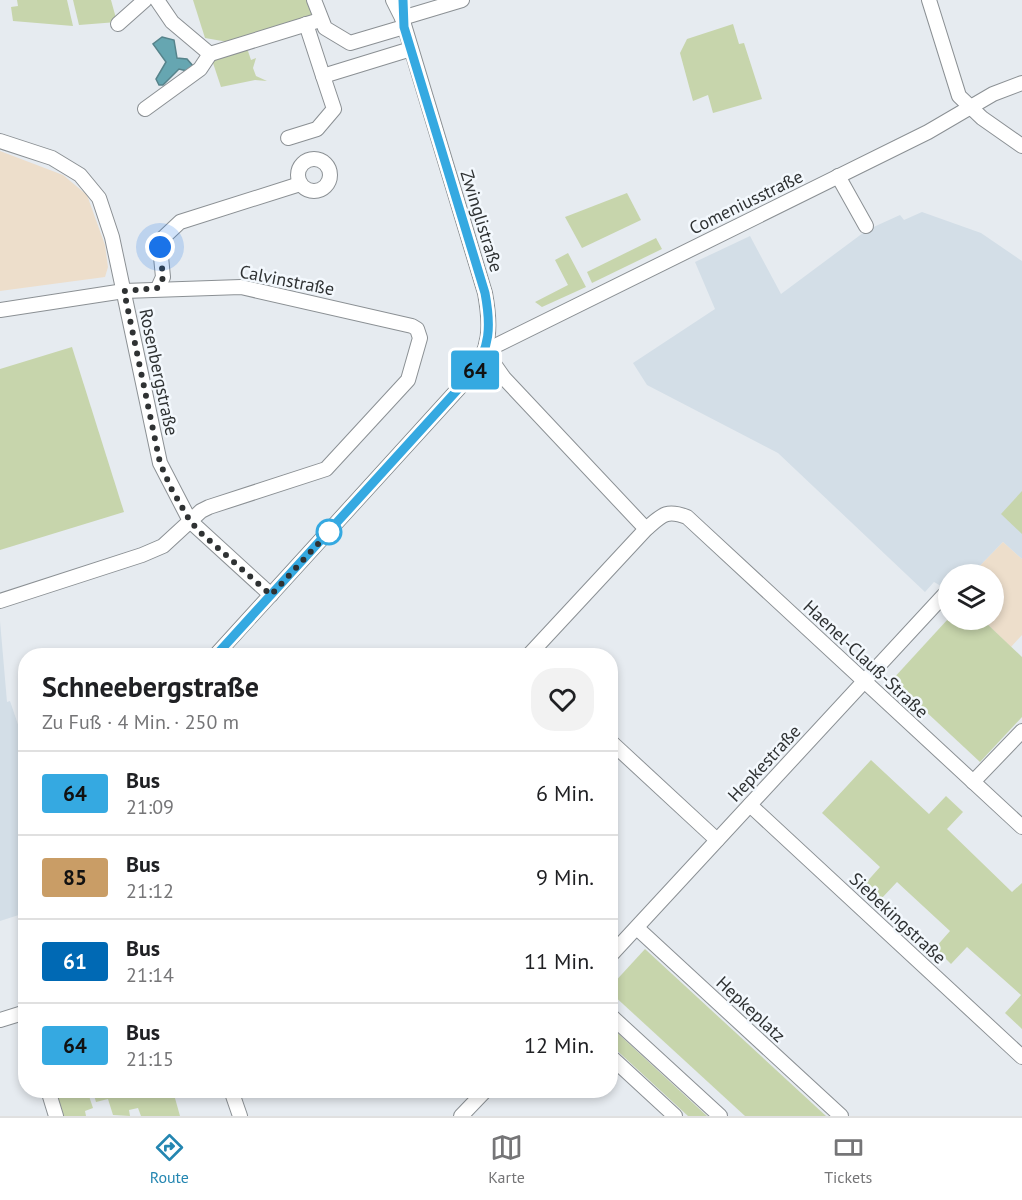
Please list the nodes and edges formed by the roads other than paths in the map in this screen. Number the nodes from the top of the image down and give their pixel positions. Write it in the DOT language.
graph roads {
  1 [pos="146,0"];
  2 [pos="157,0"];
  3 [pos="314,0"];
  4 [pos="393,0"];
  5 [pos="403,0"];
  6 [pos="462,0"];
  7 [pos="929,0"];
  8 [pos="320,20"];
  9 [pos="403,23"];
  10 [pos="118,24"];
  11 [pos="306,24"];
  12 [pos="350,44"];
  13 [pos="411,49"];
  14 [pos="210,54"];
  15 [pos="366,62"];
  16 [pos="323,76"];
  17 [pos="1022,83"];
  18 [pos="969,108"];
  19 [pos="145,109"];
  20 [pos="288,138"];
  21 [pos="0,141"];
  22 [pos="1022,146"];
  23 [pos="838,176"];
  24 [pos="300,184"];
  25 [pos="866,226"];
  26 [pos="158,288"];
  27 [pos="124,291"];
  28 [pos="0,310"];
  29 [pos="486,351"];
  30 [pos="190,521"];
  31 [pos="646,529"];
  32 [pos="271,595"];
  33 [pos="0,601"];
  34 [pos="938,602"];
  35 [pos="224,648"];
  36 [pos="535,648"];
  37 [pos="864,682"];
  38 [pos="1022,731"];
  39 [pos="618,748"];
  40 [pos="973,782"];
  41 [pos="750,805"];
  42 [pos="1022,827"];
  43 [pos="717,840"];
  44 [pos="637,928"];
  45 [pos="618,948"];
  46 [pos="18,1014"];
  47 [pos="0,1020"];
  48 [pos="618,1022"];
  49 [pos="1022,1056"];
  50 [pos="618,1063"];
  51 [pos="50,1098"];
  52 [pos="234,1098"];
  53 [pos="478,1098"];
  54 [pos="56,1116"];
  55 [pos="240,1116"];
  56 [pos="461,1116"];
  57 [pos="675,1116"];
  58 [pos="720,1116"];
  59 [pos="841,1116"];
  1 -- 10 [label="street"];
  2 -- 14 [label="street"];
  3 -- 8 [label="street"];
  4 -- 9 [label="street, Zwinglistraße"];
  5 -- 9 [label="street, Zwinglistraße"];
  6 -- 9 [label="street"];
  7 -- 18 [label="street"];
  8 -- 11 [label="street"];
  8 -- 12 [label="street"];
  9 -- 12 [label="street"];
  9 -- 13 [label="street, Zwinglistraße"];
  11 -- 14 [label="street"];
  11 -- 16 [label="street"];
  12 -- 15 [label="street"];
  13 -- 15 [label="street"];
  13 -- 29 [label="street, Zwinglistraße"];
  14 -- 19 [label="street"];
  15 -- 16 [label="street"];
  16 -- 20 [label="street"];
  17 -- 18 [label="street, Comeniusstraße"];
  18 -- 22 [label="street"];
  18 -- 23 [label="street, Comeniusstraße"];
  21 -- 27 [label="street, Rosenbergstraße"];
  23 -- 25 [label="street"];
  23 -- 29 [label="street, Comeniusstraße"];
  24 -- 26 [label="street"];
  26 -- 27 [label="street, Calvinstraße"];
  26 -- 30 [label="street, Calvinstraße"];
  27 -- 28 [label="street, Calvinstraße"];
  27 -- 30 [label="street, Rosenbergstraße"];
  29 -- 31 [label="street"];
  29 -- 32 [label="street"];
  30 -- 32 [label="street, Rosenbergstraße"];
  30 -- 33 [label="street"];
  31 -- 36 [label="street"];
  31 -- 37 [label="street, Haenel-Clauß-Straße"];
  32 -- 35 [label="street"];
  34 -- 37 [label="street, Hepkestraße"];
  37 -- 40 [label="street, Haenel-Clauß-Straße"];
  37 -- 41 [label="street, Hepkestraße"];
  38 -- 40 [label="street"];
  39 -- 43 [label="street"];
  40 -- 42 [label="street, Haenel-Clauß-Straße"];
  41 -- 43 [label="street, Hepkestraße"];
  41 -- 49 [label="street, Siebekingstraße"];
  43 -- 44 [label="street, Hepkestraße"];
  44 -- 45 [label="street, Hepkestraße"];
  44 -- 59 [label="street, Hepkeplatz"];
  46 -- 47 [label="street"];
  48 -- 58 [label="street"];
  50 -- 57 [label="street"];
  51 -- 54 [label="street"];
  52 -- 55 [label="street"];
  53 -- 56 [label="street"];
}
